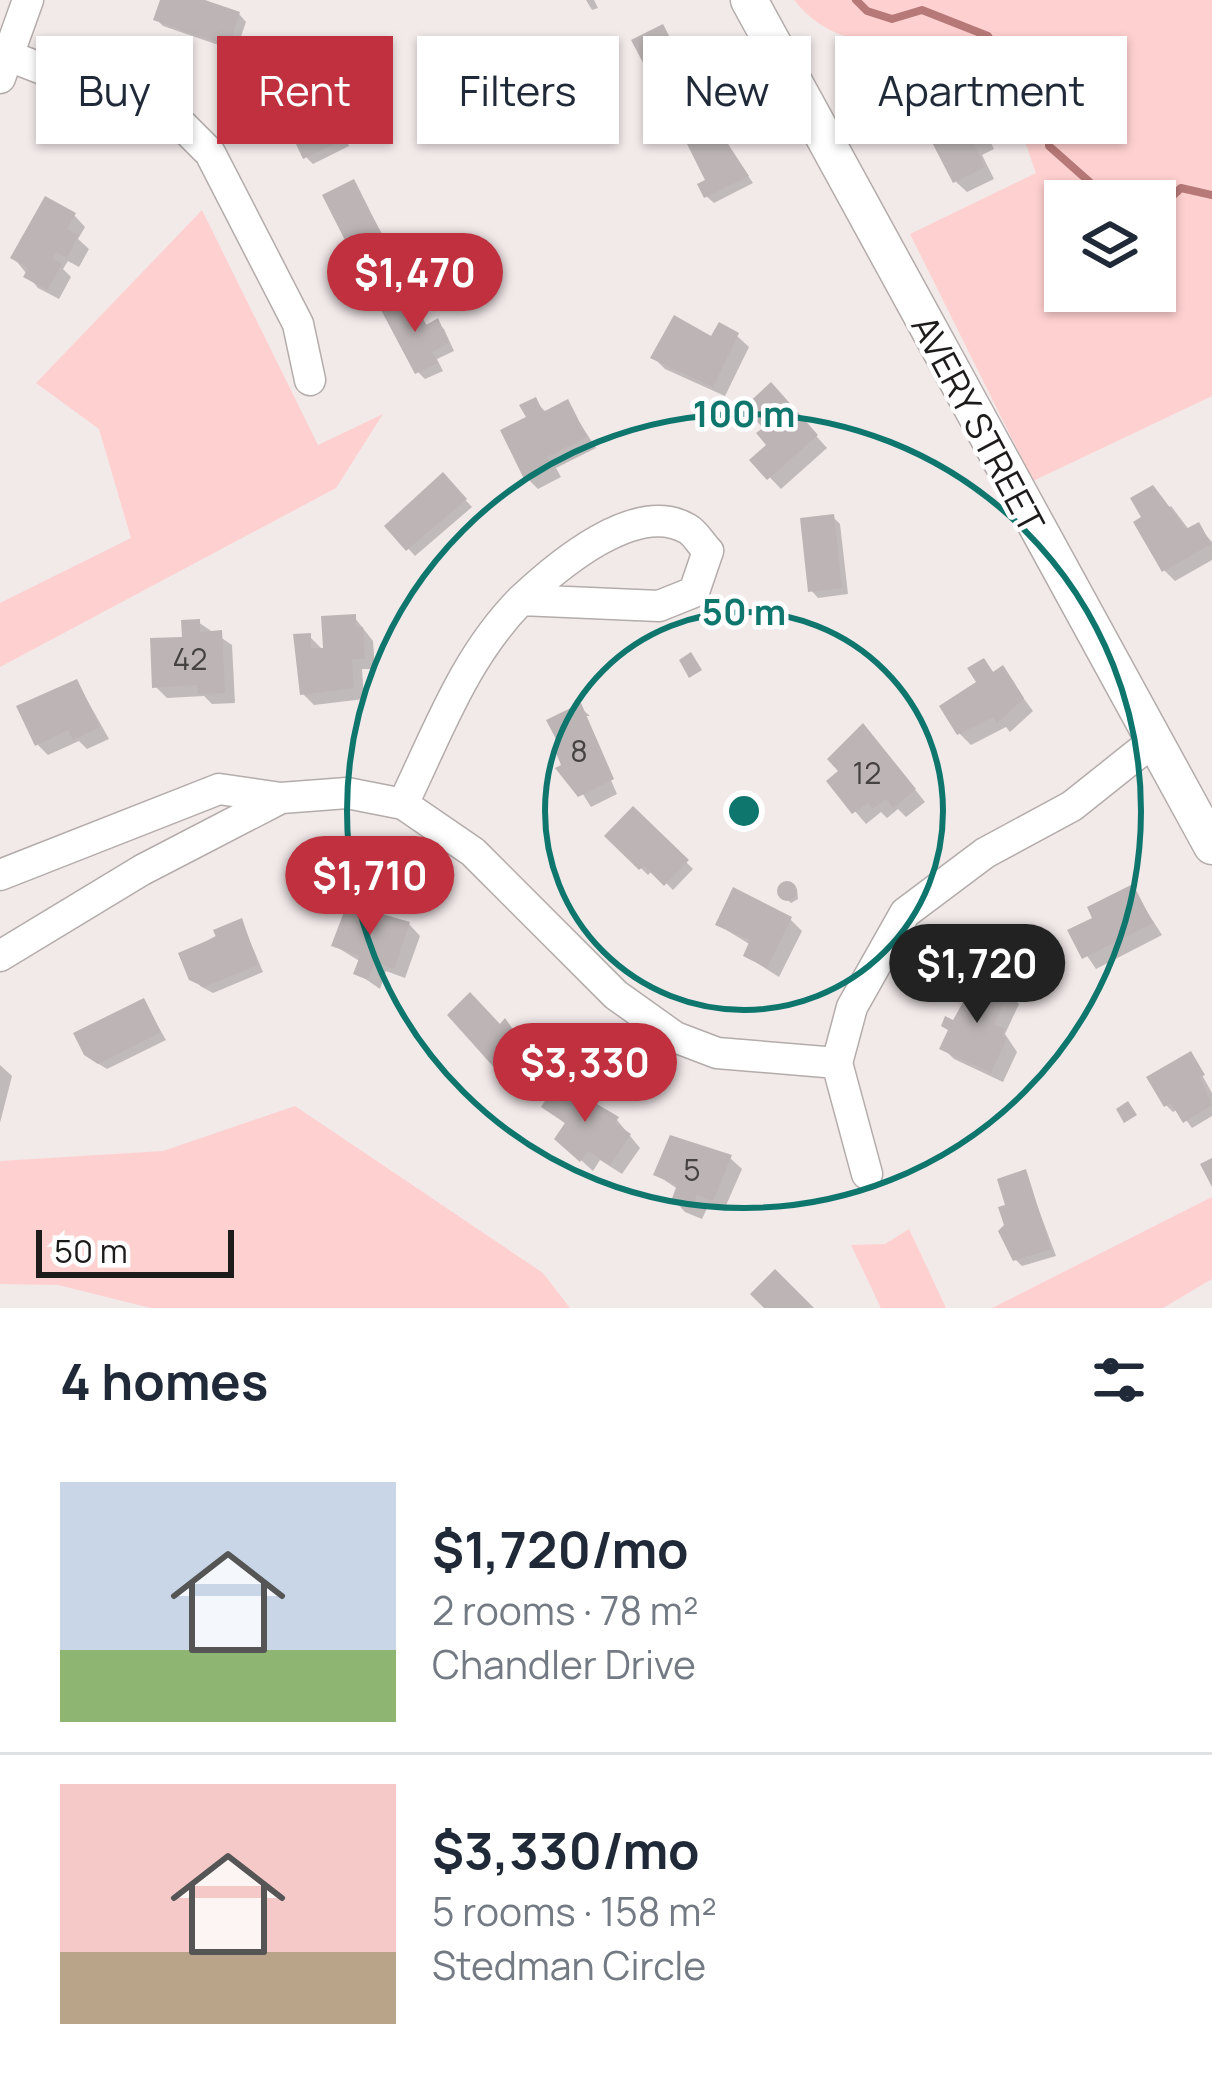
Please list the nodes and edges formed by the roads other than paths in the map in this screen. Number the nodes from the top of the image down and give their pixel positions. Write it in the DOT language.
graph roads {
  1 [pos="28,0"];
  2 [pos="748,0"];
  3 [pos="4,67"];
  4 [pos="310,380"];
  5 [pos="521,600"];
  6 [pos="1151,742"];
  7 [pos="281,798"];
  8 [pos="403,804"];
  9 [pos="1212,846"];
  10 [pos="0,875"];
  11 [pos="0,956"];
  12 [pos="837,1063"];
  13 [pos="867,1174"];
  1 -- 3 [label="street"];
  2 -- 6 [label="main road, AVERY STREET"];
  3 -- 4 [label="street"];
  5 -- 5 [label="street"];
  5 -- 8 [label="street"];
  6 -- 9 [label="main road, AVERY STREET"];
  6 -- 12 [label="street"];
  7 -- 8 [label="street"];
  7 -- 10 [label="street"];
  7 -- 11 [label="street"];
  8 -- 12 [label="street"];
  12 -- 13 [label="street"];
}
